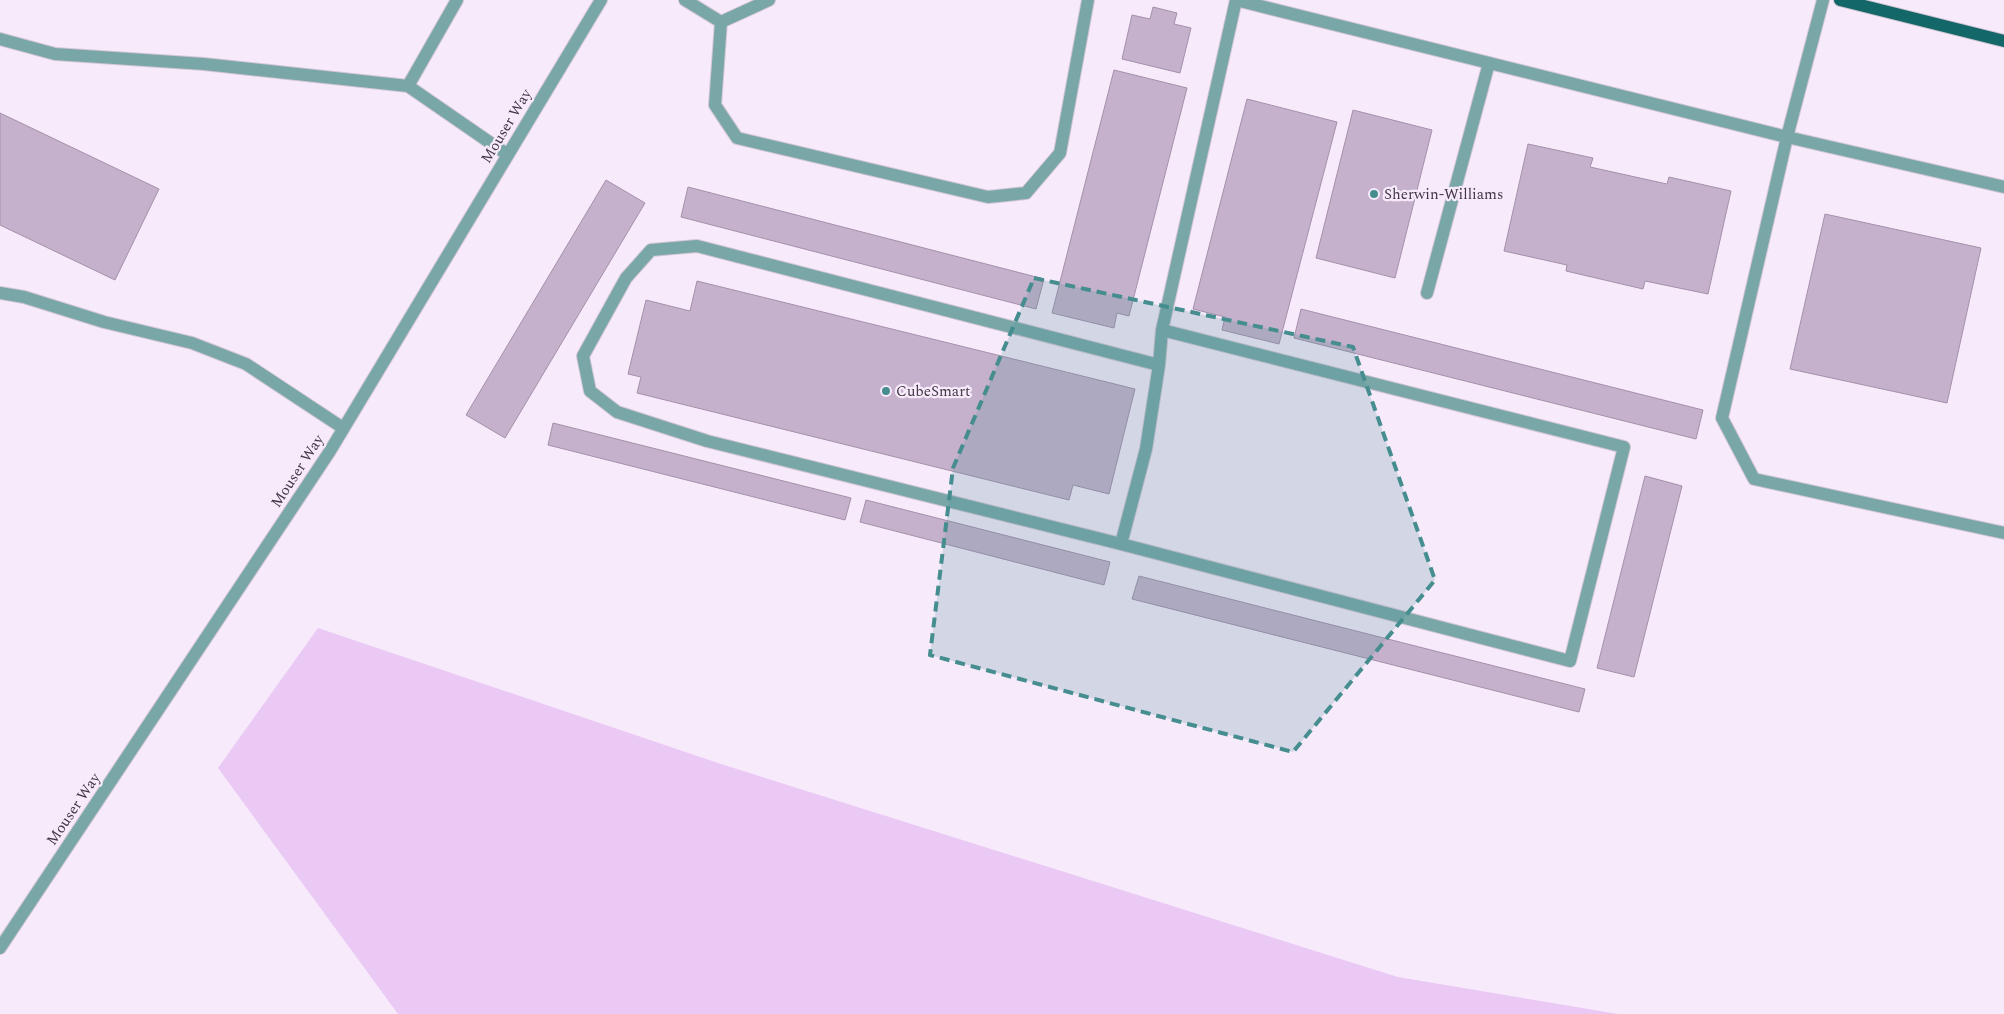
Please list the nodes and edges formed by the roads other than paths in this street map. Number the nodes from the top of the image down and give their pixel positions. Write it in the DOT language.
graph roads {
  1 [pos="456,0"];
  2 [pos="601,0"];
  3 [pos="685,0"];
  4 [pos="769,0"];
  5 [pos="1088,0"];
  6 [pos="1236,0"];
  7 [pos="1823,0"];
  8 [pos="1840,0"];
  9 [pos="721,22"];
  10 [pos="0,39"];
  11 [pos="2004,41"];
  12 [pos="1489,63"];
  13 [pos="408,86"];
  14 [pos="1787,137"];
  15 [pos="508,155"];
  16 [pos="2004,187"];
  17 [pos="0,293"];
  18 [pos="1427,293"];
  19 [pos="1162,330"];
  20 [pos="1159,365"];
  21 [pos="344,428"];
  22 [pos="2004,533"];
  23 [pos="1121,544"];
  24 [pos="0,948"];
  1 -- 13 [label="street"];
  2 -- 15 [label="street, Mouser Way"];
  3 -- 9 [label="street"];
  4 -- 9 [label="street"];
  5 -- 9 [label="street"];
  6 -- 12 [label="street"];
  6 -- 19 [label="street"];
  7 -- 14 [label="street"];
  8 -- 11 [label="main road"];
  10 -- 13 [label="street"];
  12 -- 14 [label="street"];
  12 -- 18 [label="street"];
  13 -- 15 [label="street"];
  14 -- 16 [label="street"];
  14 -- 22 [label="street"];
  15 -- 21 [label="street, Mouser Way"];
  17 -- 21 [label="street"];
  19 -- 20 [label="street"];
  19 -- 23 [label="street"];
  20 -- 23 [label="street"];
  20 -- 23 [label="street"];
  21 -- 24 [label="street, Mouser Way"];
}
